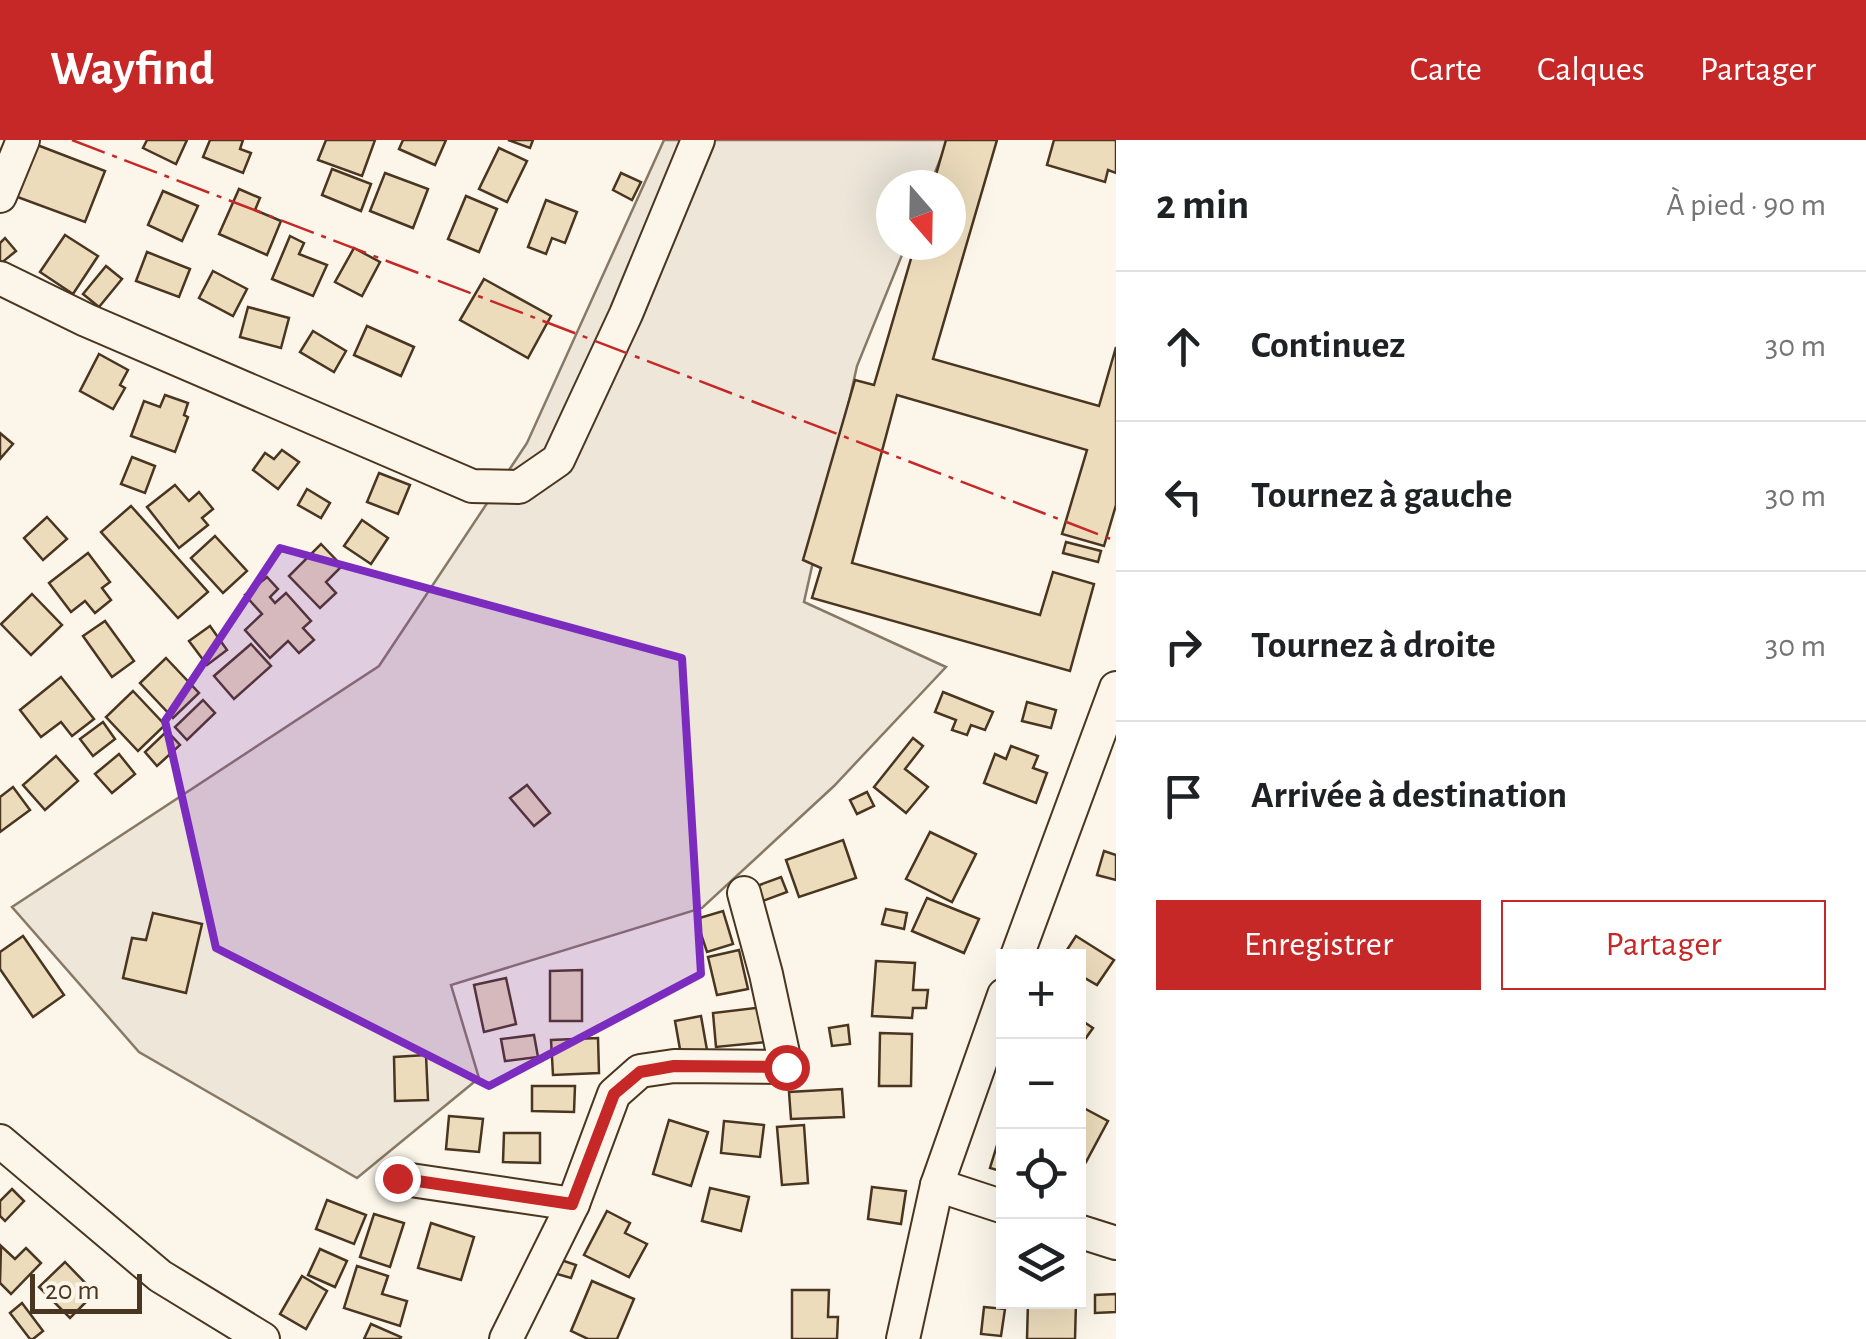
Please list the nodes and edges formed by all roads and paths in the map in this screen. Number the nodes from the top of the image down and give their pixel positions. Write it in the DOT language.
graph roads {
  1 [pos="23,140"];
  2 [pos="698,140"];
  3 [pos="0,196"];
  4 [pos="0,278"];
  5 [pos="1114,704"];
  6 [pos="744,893"];
  7 [pos="1020,949"];
  8 [pos="996,1018"];
  9 [pos="0,1141"];
  10 [pos="397,1178"];
  11 [pos="938,1185"];
  12 [pos="996,1203"];
  13 [pos="572,1204"];
  14 [pos="1086,1234"];
  15 [pos="1116,1243"];
  16 [pos="263,1339"];
  17 [pos="506,1339"];
  18 [pos="903,1339"];
  1 -- 3 [label="street"];
  2 -- 4 [label="street"];
  5 -- 7 [label="street"];
  6 -- 13 [label="street"];
  8 -- 11 [label="street"];
  9 -- 16 [label="street"];
  10 -- 13 [label="street"];
  11 -- 12 [label="street"];
  11 -- 18 [label="street"];
  13 -- 17 [label="street"];
  14 -- 15 [label="street"];
}
